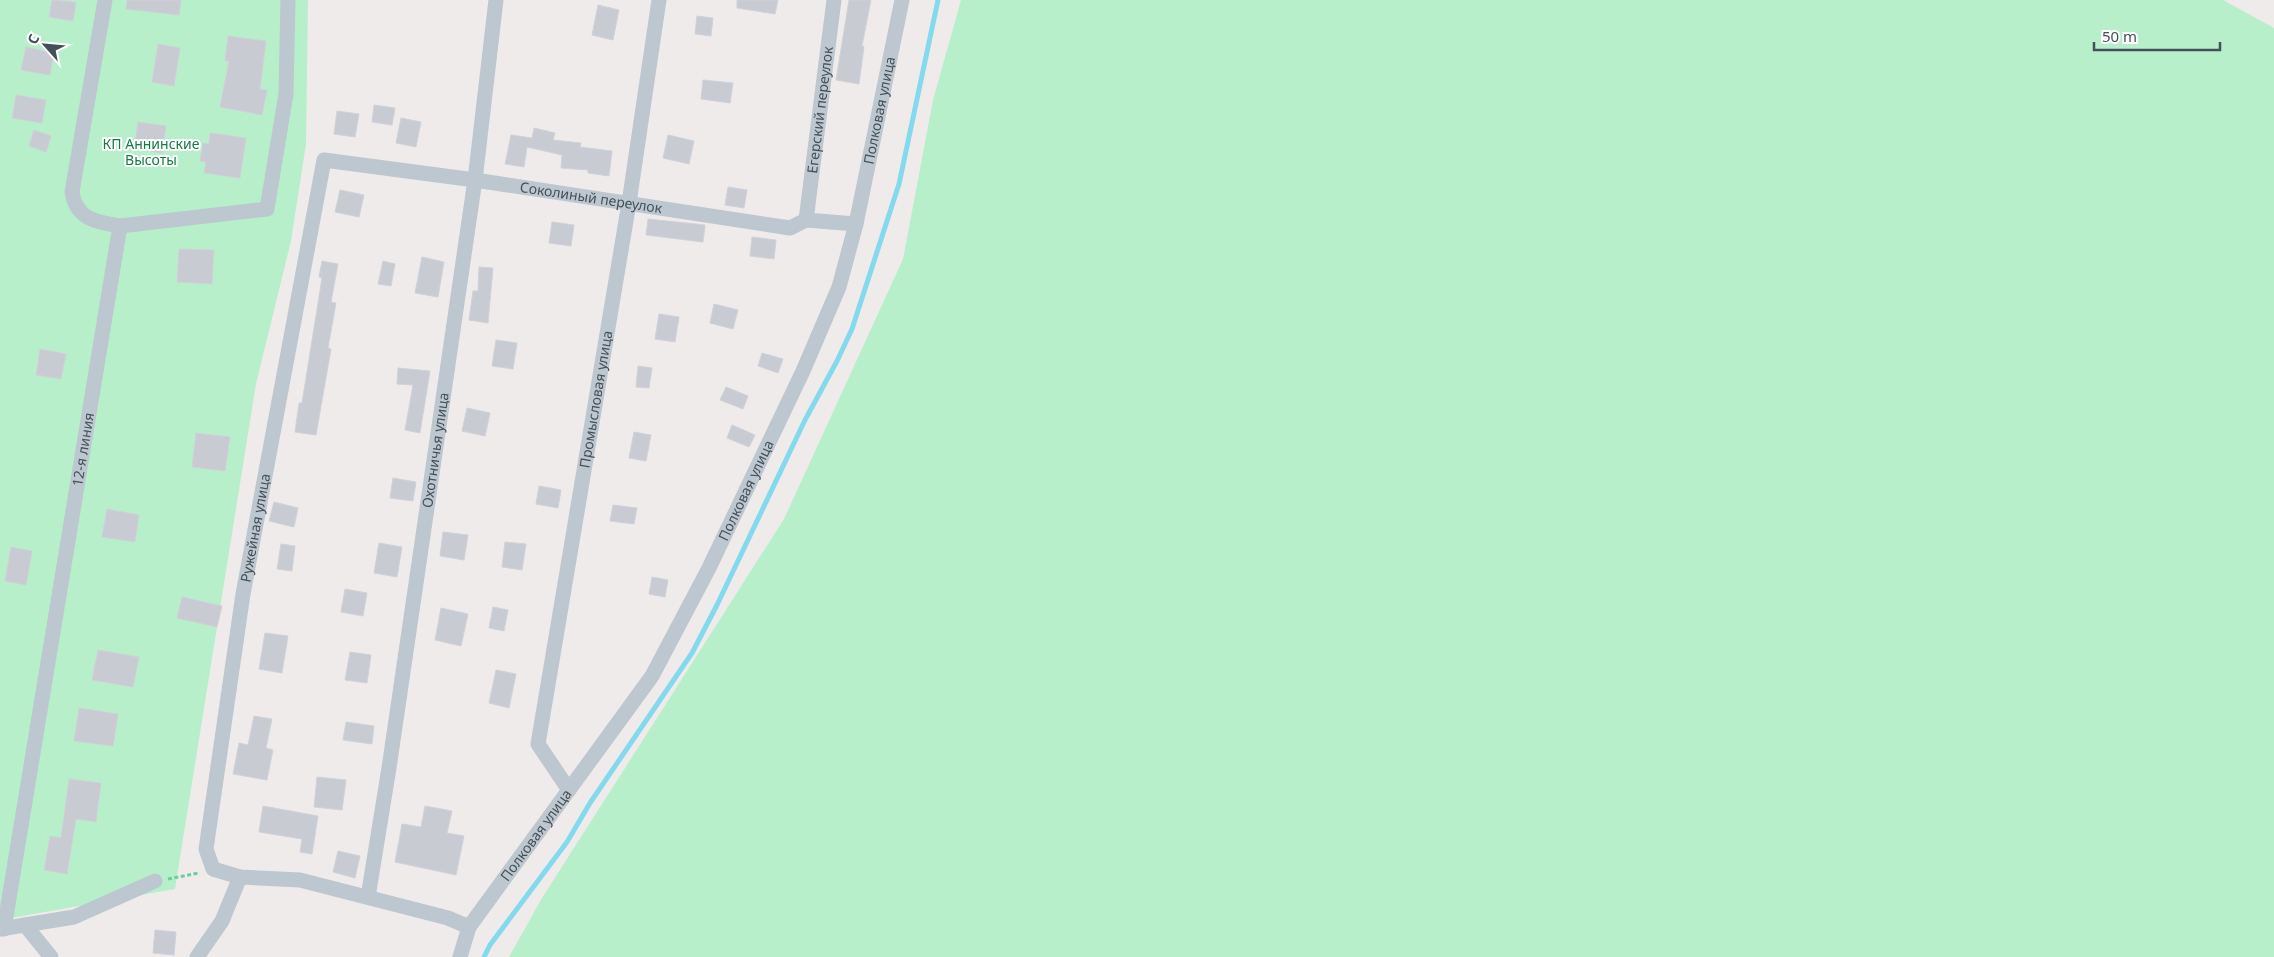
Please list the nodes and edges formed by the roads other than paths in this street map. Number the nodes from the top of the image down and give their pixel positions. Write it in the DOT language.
graph roads {
  1 [pos="105,0"];
  2 [pos="288,0"];
  3 [pos="496,0"];
  4 [pos="659,0"];
  5 [pos="834,0"];
  6 [pos="902,0"];
  7 [pos="324,160"];
  8 [pos="475,180"];
  9 [pos="629,203"];
  10 [pos="806,220"];
  11 [pos="856,224"];
  12 [pos="120,226"];
  13 [pos="569,790"];
  14 [pos="240,877"];
  15 [pos="155,881"];
  16 [pos="368,897"];
  17 [pos="25,925"];
  18 [pos="469,927"];
  19 [pos="2,929"];
  20 [pos="51,957"];
  21 [pos="197,957"];
  22 [pos="460,957"];
  1 -- 12 [label="street"];
  2 -- 12 [label="street"];
  3 -- 8 [label="street, Охотничья улица"];
  4 -- 9 [label="street, Промысловая улица"];
  5 -- 10 [label="street, Егерский переулок"];
  6 -- 11 [label="street, Полковая улица"];
  7 -- 8 [label="street, Соколиный переулок"];
  7 -- 14 [label="street, Ружейная улица"];
  8 -- 9 [label="street, Соколиный переулок"];
  8 -- 16 [label="street, Охотничья улица"];
  9 -- 10 [label="street, Соколиный переулок"];
  9 -- 13 [label="street, Промысловая улица"];
  10 -- 11 [label="street, Соколиный переулок"];
  11 -- 13 [label="street, Полковая улица"];
  12 -- 19 [label="street, 12-я линия"];
  13 -- 18 [label="street, Полковая улица"];
  14 -- 16 [label="street"];
  14 -- 21 [label="street"];
  15 -- 17 [label="street"];
  16 -- 18 [label="street"];
  17 -- 19 [label="street"];
  17 -- 20 [label="street"];
  18 -- 22 [label="street, Полковая улица"];
}
